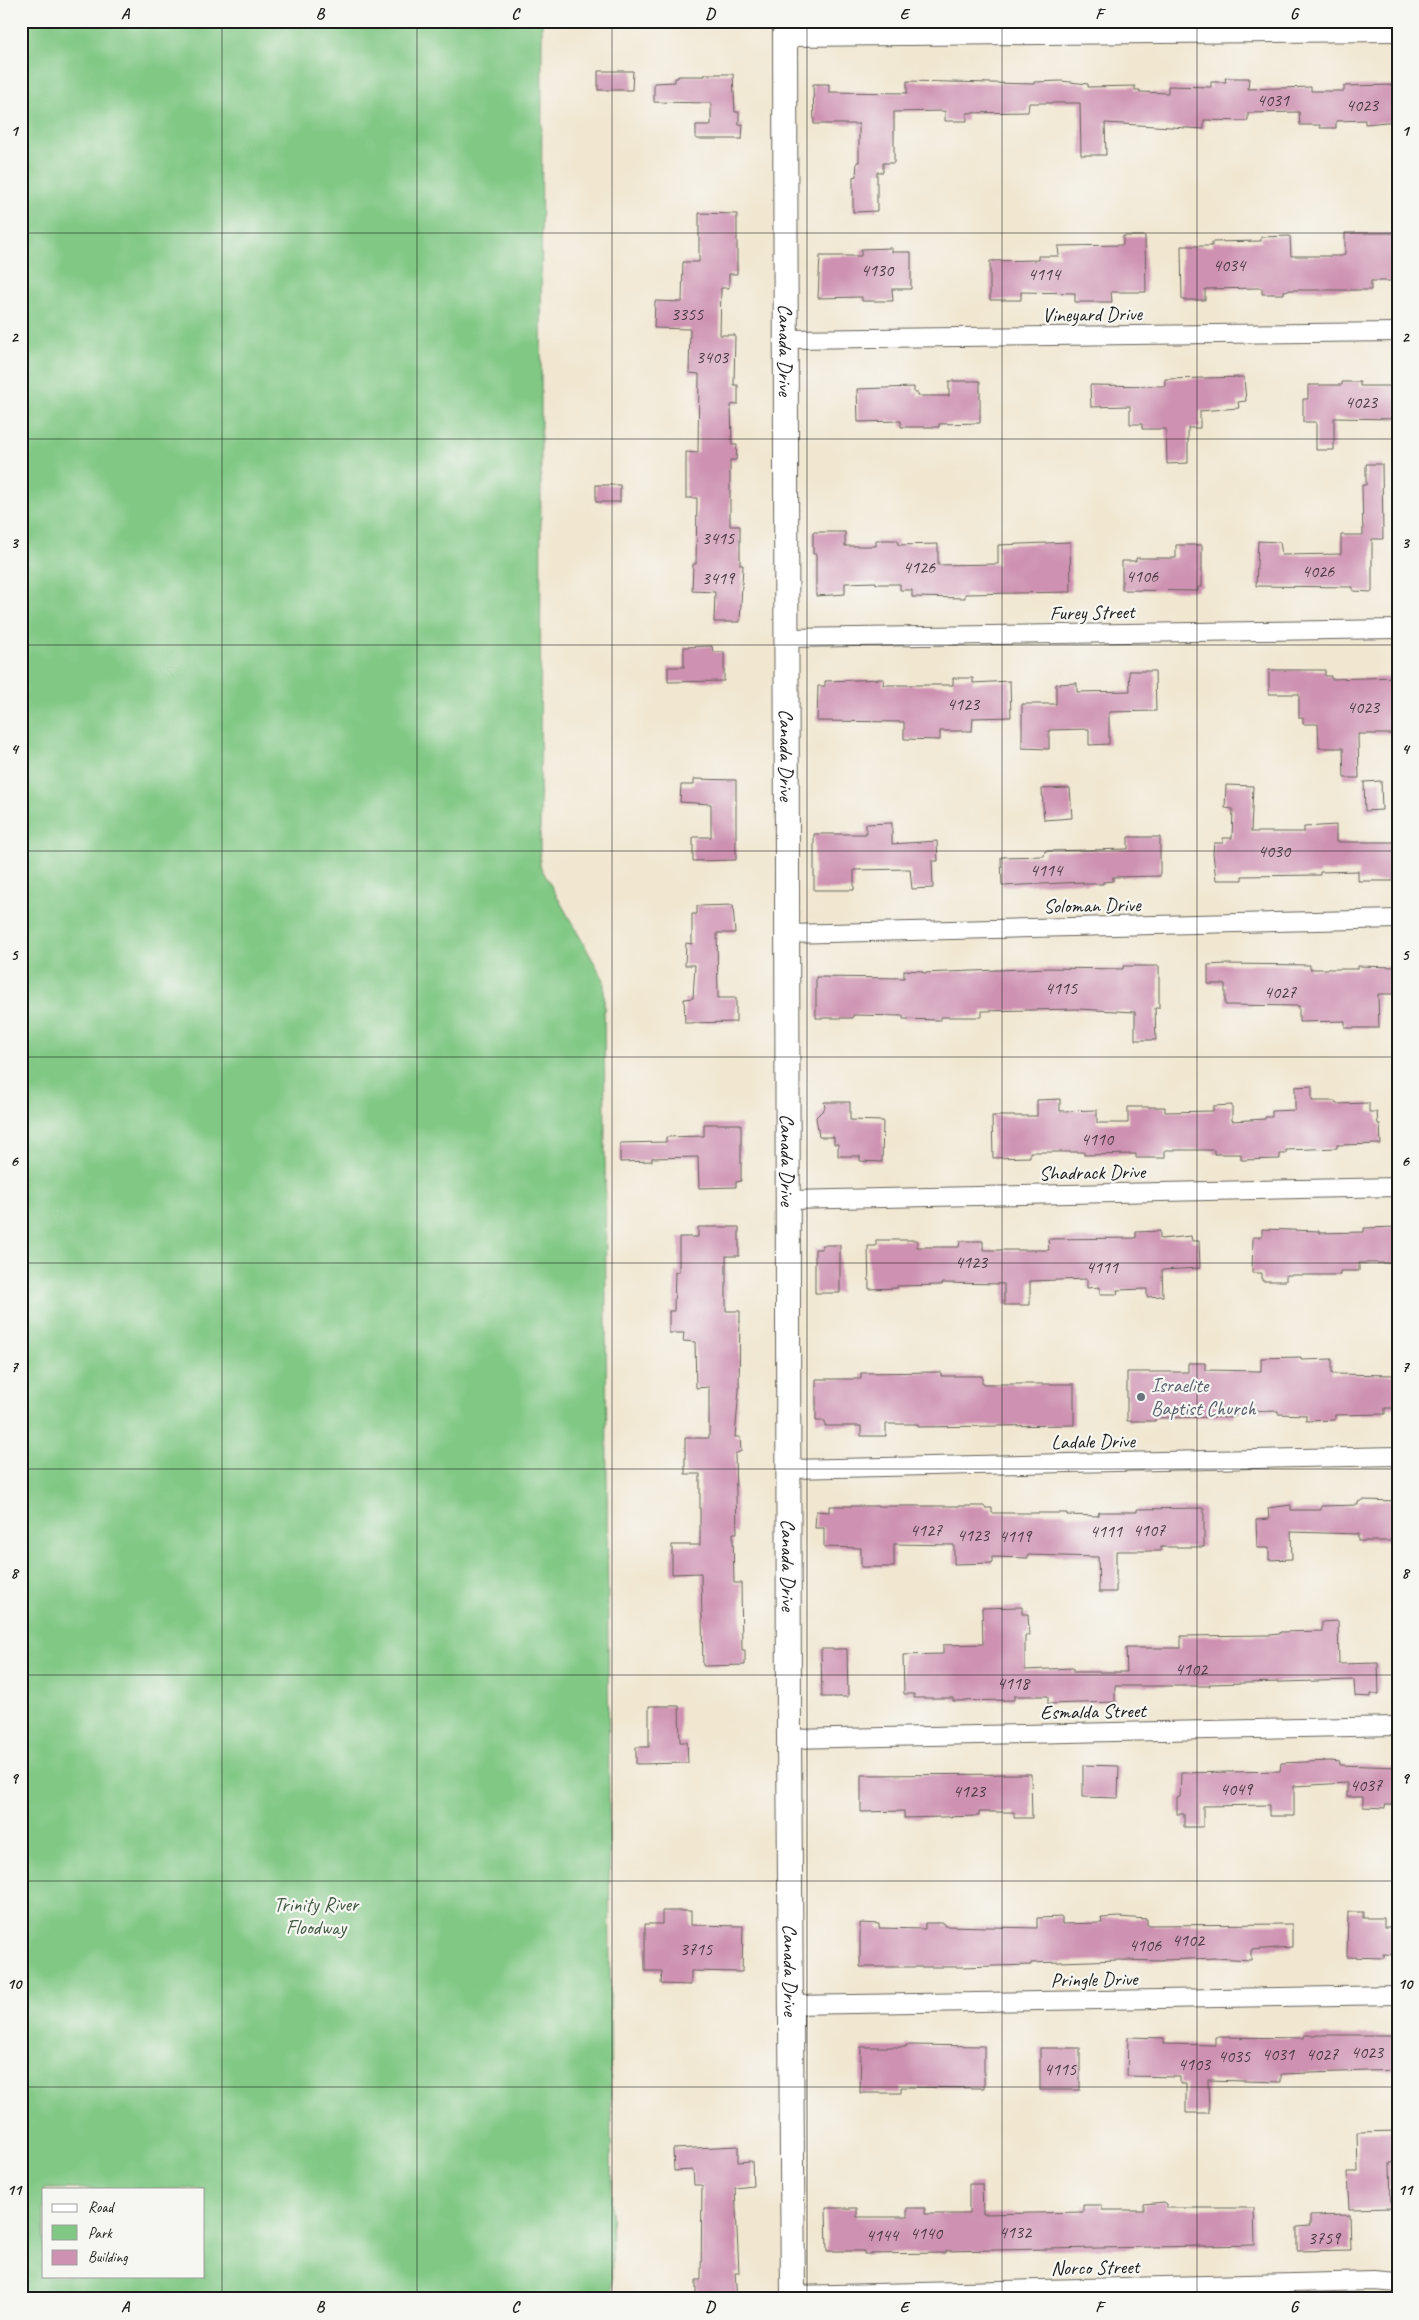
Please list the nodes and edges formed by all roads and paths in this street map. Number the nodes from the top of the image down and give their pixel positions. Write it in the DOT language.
graph roads {
  1 [pos="785,29"];
  2 [pos="1398,32"];
  3 [pos="1398,332"];
  4 [pos="786,339"];
  5 [pos="1398,629"];
  6 [pos="787,638"];
  7 [pos="1398,919"];
  8 [pos="787,934"];
  9 [pos="1398,1187"];
  10 [pos="788,1200"];
  11 [pos="1398,1456"];
  12 [pos="789,1469"];
  13 [pos="1398,1726"];
  14 [pos="789,1739"];
  15 [pos="1398,1996"];
  16 [pos="791,2005"];
  17 [pos="1398,2283"];
  18 [pos="793,2297"];
  1 -- 2 [label="street"];
  1 -- 4 [label="street, Canada Drive"];
  3 -- 4 [label="street, Vineyard Drive"];
  4 -- 6 [label="street, Canada Drive"];
  5 -- 6 [label="street, Furey Street"];
  6 -- 8 [label="street, Canada Drive"];
  7 -- 8 [label="street, Soloman Drive"];
  8 -- 10 [label="street, Canada Drive"];
  9 -- 10 [label="street, Shadrack Drive"];
  10 -- 12 [label="street, Canada Drive"];
  11 -- 12 [label="street, Ladale Drive"];
  12 -- 14 [label="street, Canada Drive"];
  13 -- 14 [label="street, Esmalda Street"];
  14 -- 16 [label="street, Canada Drive"];
  15 -- 16 [label="street, Pringle Drive"];
  16 -- 18 [label="street, Canada Drive"];
  17 -- 18 [label="street, Norco Street"];
}
